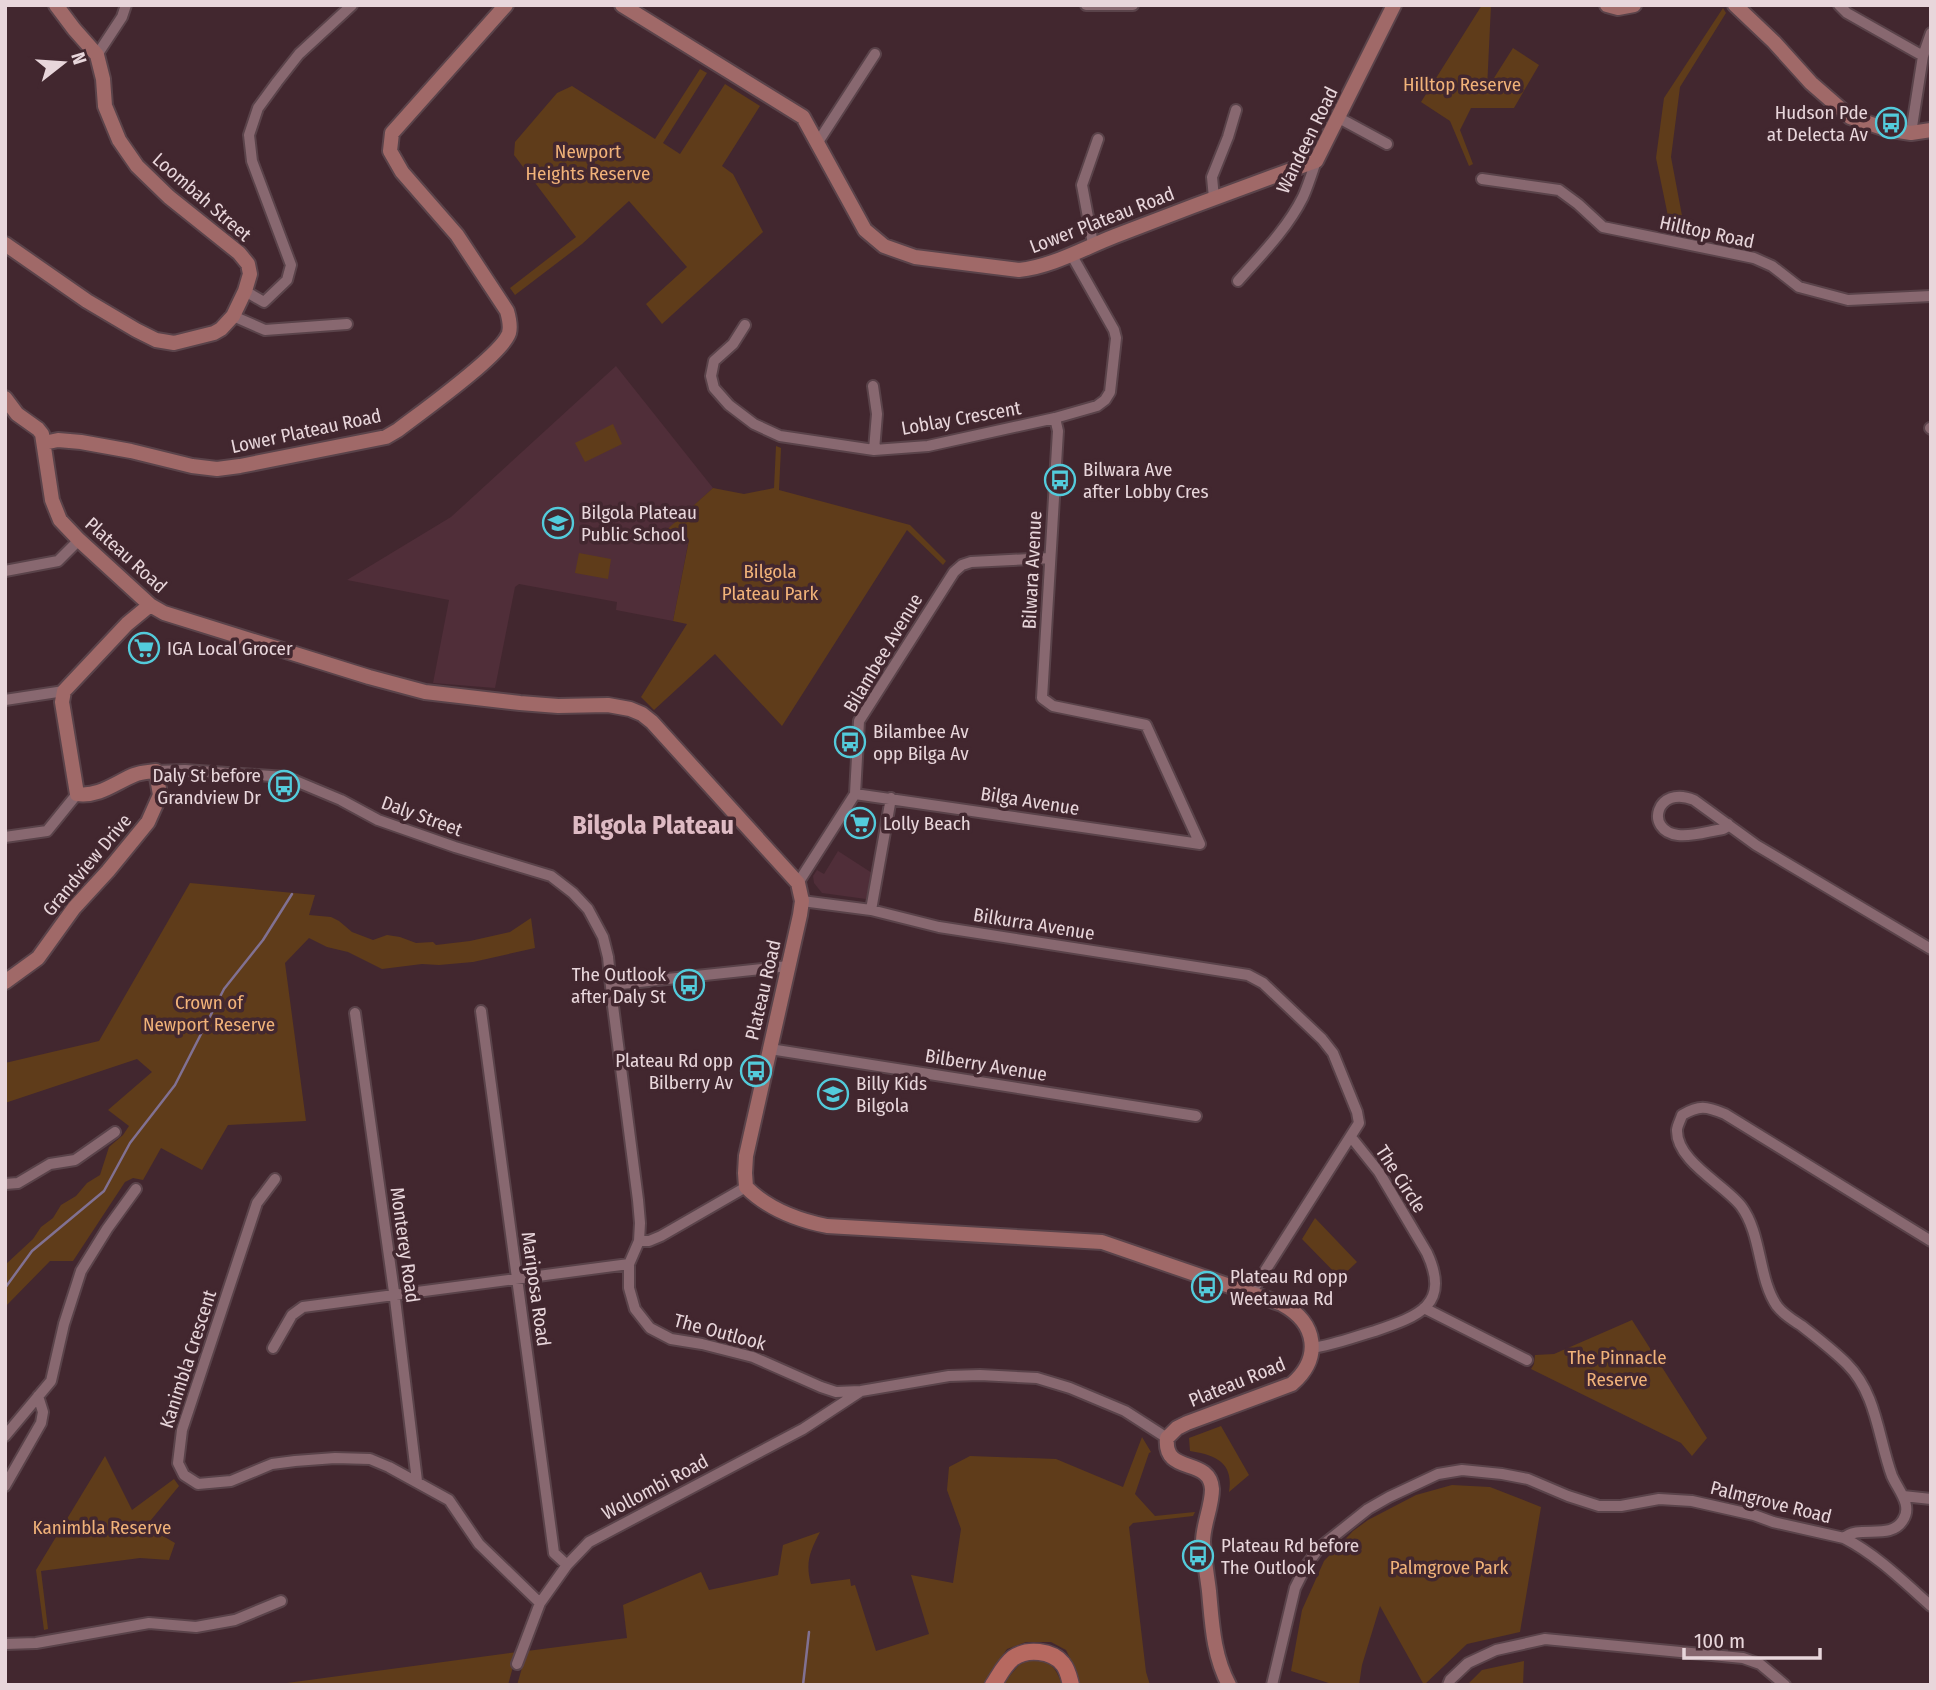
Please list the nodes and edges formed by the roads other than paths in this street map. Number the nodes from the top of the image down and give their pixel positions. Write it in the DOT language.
graph roads {
  1 [pos="56,5"];
  2 [pos="125,5"];
  3 [pos="352,5"];
  4 [pos="506,5"];
  5 [pos="1086,5"];
  6 [pos="1132,5"];
  7 [pos="1394,5"];
  8 [pos="1607,5"];
  9 [pos="1634,5"];
  10 [pos="1735,5"];
  11 [pos="1839,5"];
  12 [pos="627,7"];
  13 [pos="1931,33"];
  14 [pos="876,54"];
  15 [pos="97,55"];
  16 [pos="1923,56"];
  17 [pos="1236,110"];
  18 [pos="1339,118"];
  19 [pos="1931,130"];
  20 [pos="1911,134"];
  21 [pos="1098,139"];
  22 [pos="818,142"];
  23 [pos="1387,144"];
  24 [pos="1316,160"];
  25 [pos="1482,179"];
  26 [pos="1214,198"];
  27 [pos="5,244"];
  28 [pos="1093,244"];
  29 [pos="1071,254"];
  30 [pos="1238,281"];
  31 [pos="245,291"];
  32 [pos="1931,296"];
  33 [pos="233,316"];
  34 [pos="347,324"];
  35 [pos="746,325"];
  36 [pos="873,386"];
  37 [pos="5,398"];
  38 [pos="1055,418"];
  39 [pos="44,443"];
  40 [pos="874,450"];
  41 [pos="79,540"];
  42 [pos="1050,558"];
  43 [pos="5,571"];
  44 [pos="150,605"];
  45 [pos="64,691"];
  46 [pos="5,700"];
  47 [pos="156,771"];
  48 [pos="77,794"];
  49 [pos="855,794"];
  50 [pos="891,798"];
  51 [pos="1728,824"];
  52 [pos="5,838"];
  53 [pos="1200,844"];
  54 [pos="798,883"];
  55 [pos="802,901"];
  56 [pos="871,910"];
  57 [pos="1931,948"];
  58 [pos="789,966"];
  59 [pos="1260,981"];
  60 [pos="5,982"];
  61 [pos="611,985"];
  62 [pos="481,1011"];
  63 [pos="355,1013"];
  64 [pos="770,1049"];
  65 [pos="1196,1116"];
  66 [pos="115,1132"];
  67 [pos="1352,1137"];
  68 [pos="275,1179"];
  69 [pos="5,1184"];
  70 [pos="746,1187"];
  71 [pos="136,1189"];
  72 [pos="639,1241"];
  73 [pos="1931,1241"];
  74 [pos="629,1264"];
  75 [pos="517,1279"];
  76 [pos="1251,1293"];
  77 [pos="394,1295"];
  78 [pos="1424,1308"];
  79 [pos="273,1348"];
  80 [pos="1312,1348"];
  81 [pos="1527,1360"];
  82 [pos="861,1391"];
  83 [pos="38,1396"];
  84 [pos="5,1436"];
  85 [pos="1167,1438"];
  86 [pos="417,1481"];
  87 [pos="5,1486"];
  88 [pos="1903,1496"];
  89 [pos="1931,1499"];
  90 [pos="1844,1538"];
  91 [pos="567,1565"];
  92 [pos="281,1601"];
  93 [pos="540,1603"];
  94 [pos="1931,1606"];
  95 [pos="5,1644"];
  96 [pos="517,1664"];
  97 [pos="993,1685"];
  98 [pos="1071,1685"];
  99 [pos="1229,1685"];
  100 [pos="1272,1685"];
  101 [pos="1448,1685"];
  102 [pos="1785,1685"];
  1 -- 15 [label="street"];
  2 -- 15 [label="street"];
  3 -- 31 [label="street"];
  4 -- 39 [label="street, Lower Plateau Road"];
  5 -- 6 [label="street"];
  7 -- 18 [label="street, Wandeen Road"];
  8 -- 9 [label="street"];
  10 -- 20 [label="street"];
  11 -- 16 [label="street"];
  12 -- 22 [label="street, Lower Plateau Road"];
  13 -- 16 [label="street"];
  14 -- 22 [label="street"];
  15 -- 31 [label="street, Loombah Street"];
  16 -- 20 [label="street"];
  17 -- 26 [label="street"];
  18 -- 23 [label="street"];
  18 -- 24 [label="street, Wandeen Road"];
  19 -- 20 [label="street"];
  21 -- 28 [label="street"];
  22 -- 29 [label="street, Lower Plateau Road"];
  24 -- 26 [label="street, Lower Plateau Road"];
  24 -- 30 [label="street, Wandeen Road"];
  25 -- 32 [label="street, Hilltop Road"];
  26 -- 28 [label="street, Lower Plateau Road"];
  27 -- 33 [label="street, Loombah Street"];
  28 -- 29 [label="street, Lower Plateau Road"];
  29 -- 38 [label="street"];
  31 -- 33 [label="street, Loombah Street"];
  33 -- 34 [label="street"];
  35 -- 40 [label="street, Loblay Crescent"];
  36 -- 40 [label="street"];
  37 -- 39 [label="street"];
  38 -- 40 [label="street, Loblay Crescent"];
  38 -- 42 [label="street, Bilwara Avenue"];
  39 -- 41 [label="street, Plateau Road"];
  41 -- 43 [label="street"];
  41 -- 44 [label="street, Plateau Road"];
  42 -- 49 [label="street, Bilambee Avenue"];
  42 -- 53 [label="street, Bilwara Avenue"];
  44 -- 45 [label="street"];
  44 -- 54 [label="street, Plateau Road"];
  45 -- 46 [label="street"];
  45 -- 48 [label="street"];
  47 -- 48 [label="street, Grandview Drive"];
  47 -- 60 [label="street, Grandview Drive"];
  47 -- 61 [label="street, Daly Street"];
  48 -- 52 [label="street"];
  49 -- 50 [label="street, Bilga Avenue"];
  49 -- 54 [label="street, Bilambee Avenue"];
  50 -- 53 [label="street, Bilga Avenue"];
  50 -- 56 [label="street"];
  51 -- 51 [label="street"];
  51 -- 57 [label="street"];
  54 -- 55 [label="street, Plateau Road"];
  55 -- 56 [label="street, Bilkurra Avenue"];
  55 -- 58 [label="street, Plateau Road"];
  56 -- 59 [label="street, Bilkurra Avenue"];
  58 -- 61 [label="street"];
  58 -- 64 [label="street, Plateau Road"];
  59 -- 67 [label="street, The Circle"];
  61 -- 72 [label="street, The Outlook"];
  62 -- 75 [label="street, Mariposa Road"];
  63 -- 77 [label="street, Monterey Road"];
  64 -- 65 [label="street, Bilberry Avenue"];
  64 -- 70 [label="street, Plateau Road"];
  66 -- 69 [label="street"];
  67 -- 76 [label="street"];
  67 -- 78 [label="street, The Circle"];
  68 -- 86 [label="street, Kanimbla Crescent"];
  70 -- 72 [label="street"];
  70 -- 76 [label="street"];
  71 -- 83 [label="street"];
  72 -- 74 [label="street, The Outlook"];
  73 -- 88 [label="street"];
  74 -- 75 [label="street"];
  74 -- 82 [label="street, The Outlook"];
  75 -- 77 [label="street"];
  75 -- 91 [label="street, Mariposa Road"];
  76 -- 80 [label="street"];
  77 -- 79 [label="street"];
  77 -- 86 [label="street, Monterey Road"];
  78 -- 80 [label="street"];
  78 -- 81 [label="street"];
  80 -- 85 [label="street, Plateau Road"];
  82 -- 85 [label="street, The Outlook"];
  82 -- 91 [label="street, Wollombi Road"];
  83 -- 84 [label="street"];
  83 -- 87 [label="street"];
  85 -- 99 [label="street"];
  86 -- 93 [label="street, Kanimbla Crescent"];
  88 -- 89 [label="street"];
  88 -- 90 [label="street, Palmgrove Road"];
  90 -- 94 [label="street"];
  90 -- 100 [label="street, Palmgrove Road"];
  91 -- 93 [label="street, Wollombi Road"];
  92 -- 95 [label="street"];
  93 -- 96 [label="street, Wollombi Road"];
  97 -- 98 [label="main road"];
  101 -- 102 [label="street"];
}
